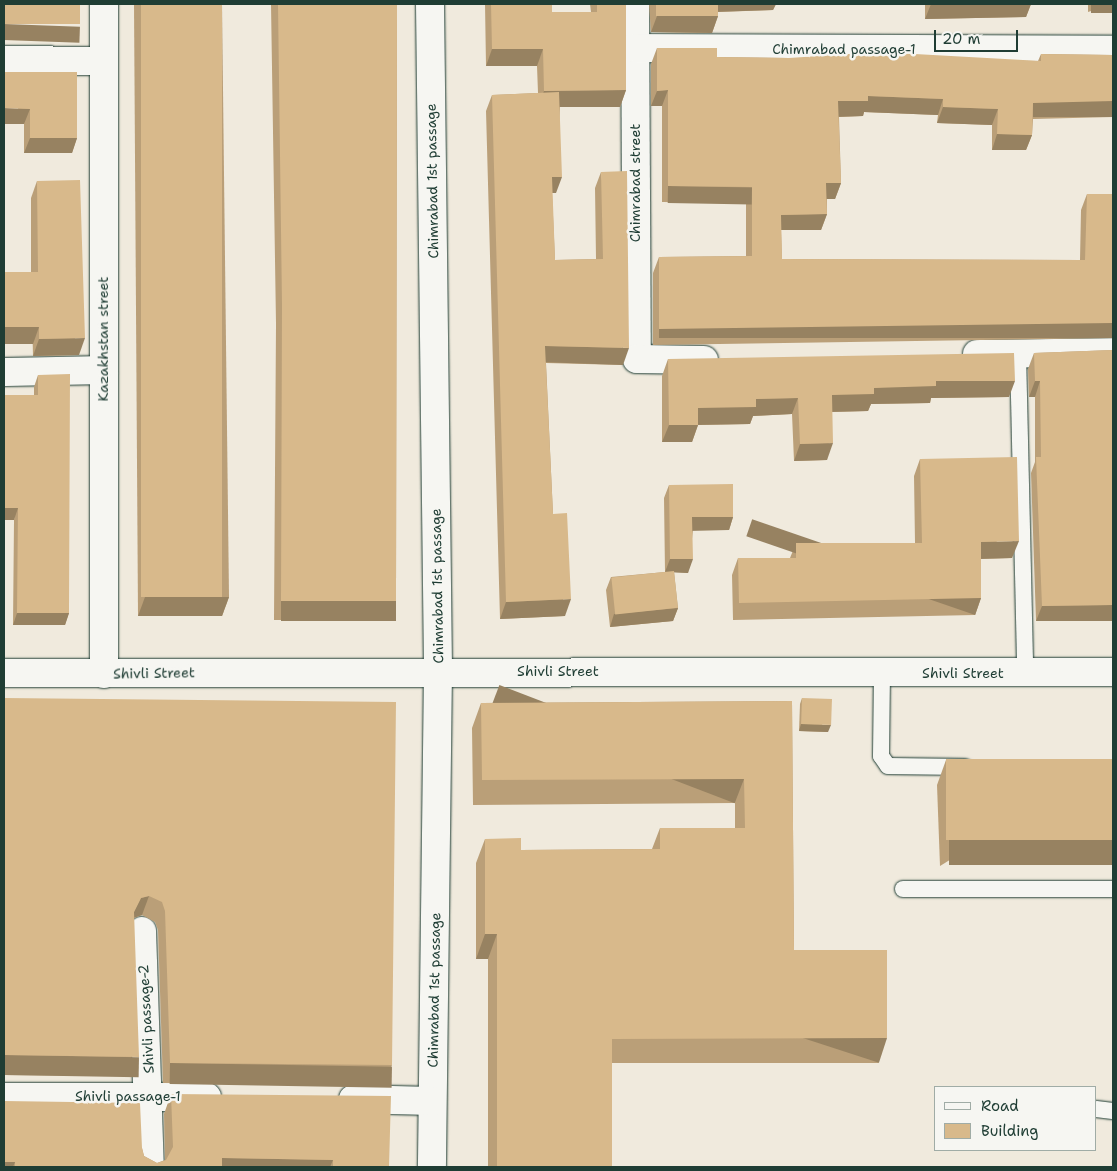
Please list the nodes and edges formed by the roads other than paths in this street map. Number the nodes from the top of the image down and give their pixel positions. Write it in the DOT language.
graph roads {
  1 [pos="104,4"];
  2 [pos="430,4"];
  3 [pos="635,4"];
  4 [pos="634,48"];
  5 [pos="1113,50"];
  6 [pos="4,60"];
  7 [pos="103,61"];
  8 [pos="1113,352"];
  9 [pos="1018,353"];
  10 [pos="948,354"];
  11 [pos="730,359"];
  12 [pos="104,370"];
  13 [pos="4,372"];
  14 [pos="438,670"];
  15 [pos="1025,672"];
  16 [pos="1113,672"];
  17 [pos="4,673"];
  18 [pos="882,673"];
  19 [pos="104,674"];
  20 [pos="986,767"];
  21 [pos="903,889"];
  22 [pos="1113,889"];
  23 [pos="142,932"];
  24 [pos="150,1096"];
  25 [pos="4,1097"];
  26 [pos="238,1097"];
  27 [pos="325,1099"];
  28 [pos="432,1101"];
  29 [pos="1097,1109"];
  30 [pos="1113,1111"];
  31 [pos="150,1167"];
  32 [pos="432,1167"];
  1 -- 7 [label="street, Kazakhstan street"];
  2 -- 14 [label="street, Chimrabad 1st passage"];
  3 -- 4 [label="street, Chimrаbаd street"];
  4 -- 5 [label="street, Chimrаbаd passage-1"];
  4 -- 11 [label="street, Chimrаbаd street"];
  6 -- 7 [label="street"];
  7 -- 12 [label="street, Kazakhstan street"];
  8 -- 9 [label="street"];
  9 -- 10 [label="street"];
  9 -- 15 [label="lane"];
  12 -- 13 [label="street"];
  12 -- 19 [label="street, Kazakhstan street"];
  14 -- 18 [label="street, Shivli Street"];
  14 -- 19 [label="street, Shivli Street"];
  14 -- 28 [label="street, Chimrabad 1st passage"];
  15 -- 16 [label="street, Shivli Street"];
  15 -- 18 [label="street, Shivli Street"];
  17 -- 19 [label="street, Shivli Street"];
  18 -- 20 [label="lane"];
  21 -- 22 [label="lane"];
  23 -- 24 [label="street, Shivli passage-2"];
  24 -- 25 [label="street, Shivli passage-1"];
  24 -- 26 [label="street, Shivli passage-1"];
  24 -- 31 [label="street, Shivli passage-2"];
  27 -- 28 [label="street"];
  28 -- 32 [label="street, Chimrabad 1st passage"];
  29 -- 30 [label="lane"];
}
